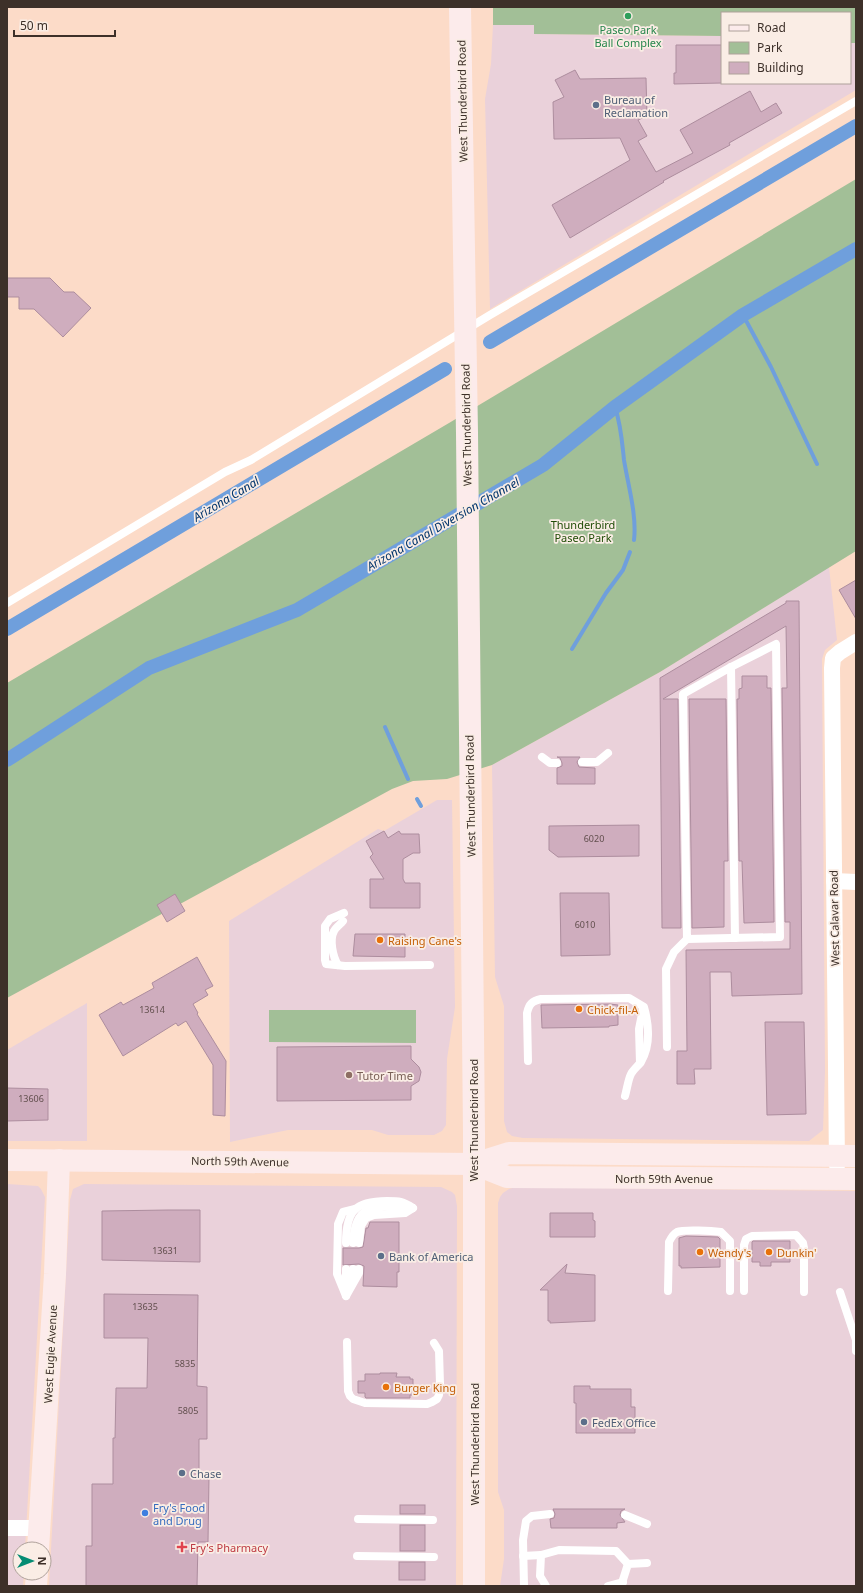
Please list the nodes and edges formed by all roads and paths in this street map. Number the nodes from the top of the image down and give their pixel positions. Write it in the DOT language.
graph roads {
  1 [pos="460,7"];
  2 [pos="856,100"];
  3 [pos="465,336"];
  4 [pos="7,603"];
  5 [pos="856,642"];
  6 [pos="731,667"];
  7 [pos="608,753"];
  8 [pos="542,757"];
  9 [pos="582,762"];
  10 [pos="557,763"];
  11 [pos="834,882"];
  12 [pos="856,882"];
  13 [pos="344,917"];
  14 [pos="735,938"];
  15 [pos="687,939"];
  16 [pos="430,965"];
  17 [pos="667,1047"];
  18 [pos="528,1061"];
  19 [pos="625,1096"];
  20 [pos="710,1154"];
  21 [pos="846,1155"];
  22 [pos="7,1160"];
  23 [pos="59,1160"];
  24 [pos="474,1164"];
  25 [pos="649,1178"];
  26 [pos="846,1179"];
  27 [pos="355,1209"];
  28 [pos="668,1291"];
  29 [pos="730,1291"];
  30 [pos="744,1291"];
  31 [pos="804,1292"];
  32 [pos="840,1292"];
  33 [pos="346,1296"];
  34 [pos="347,1342"];
  35 [pos="434,1343"];
  36 [pos="856,1351"];
  37 [pos="550,1514"];
  38 [pos="625,1514"];
  39 [pos="358,1519"];
  40 [pos="433,1520"];
  41 [pos="647,1524"];
  42 [pos="7,1528"];
  43 [pos="39,1538"];
  44 [pos="541,1555"];
  45 [pos="358,1556"];
  46 [pos="434,1556"];
  47 [pos="523,1556"];
  48 [pos="647,1563"];
  49 [pos="628,1564"];
  50 [pos="622,1584"];
  51 [pos="474,1586"];
  52 [pos="524,1586"];
  53 [pos="546,1586"];
  54 [pos="608,1586"];
  1 -- 3 [label="main road, West Thunderbird Road"];
  2 -- 3 [label="lane"];
  3 -- 4 [label="lane"];
  3 -- 24 [label="main road, West Thunderbird Road"];
  5 -- 11 [label="street, West Calavar Road"];
  6 -- 14 [label="lane"];
  6 -- 14 [label="lane"];
  6 -- 15 [label="lane"];
  7 -- 9 [label="lane"];
  8 -- 10 [label="lane"];
  11 -- 12 [label="street"];
  11 -- 21 [label="street, West Calavar Road"];
  13 -- 16 [label="lane"];
  14 -- 15 [label="lane"];
  15 -- 17 [label="lane"];
  18 -- 19 [label="lane"];
  20 -- 21 [label="main road, North 59th Avenue"];
  20 -- 24 [label="main road, North 59th Avenue"];
  20 -- 25 [label="main road"];
  21 -- 26 [label="street, West Calavar Road"];
  22 -- 23 [label="main road, North 59th Avenue"];
  23 -- 24 [label="main road, North 59th Avenue"];
  23 -- 43 [label="main road, West Eugie Avenue"];
  24 -- 25 [label="main road, North 59th Avenue"];
  24 -- 51 [label="main road, West Thunderbird Road"];
  25 -- 26 [label="main road, North 59th Avenue"];
  27 -- 27 [label="lane"];
  27 -- 33 [label="lane"];
  28 -- 29 [label="lane"];
  30 -- 31 [label="lane"];
  32 -- 36 [label="lane"];
  33 -- 33 [label="lane"];
  34 -- 35 [label="lane"];
  37 -- 47 [label="lane"];
  38 -- 41 [label="lane"];
  39 -- 40 [label="lane"];
  42 -- 43 [label="street"];
  44 -- 47 [label="lane"];
  44 -- 49 [label="lane"];
  44 -- 53 [label="lane"];
  45 -- 46 [label="lane"];
  47 -- 52 [label="lane"];
  48 -- 49 [label="lane"];
  49 -- 50 [label="lane"];
  50 -- 54 [label="lane"];
}
